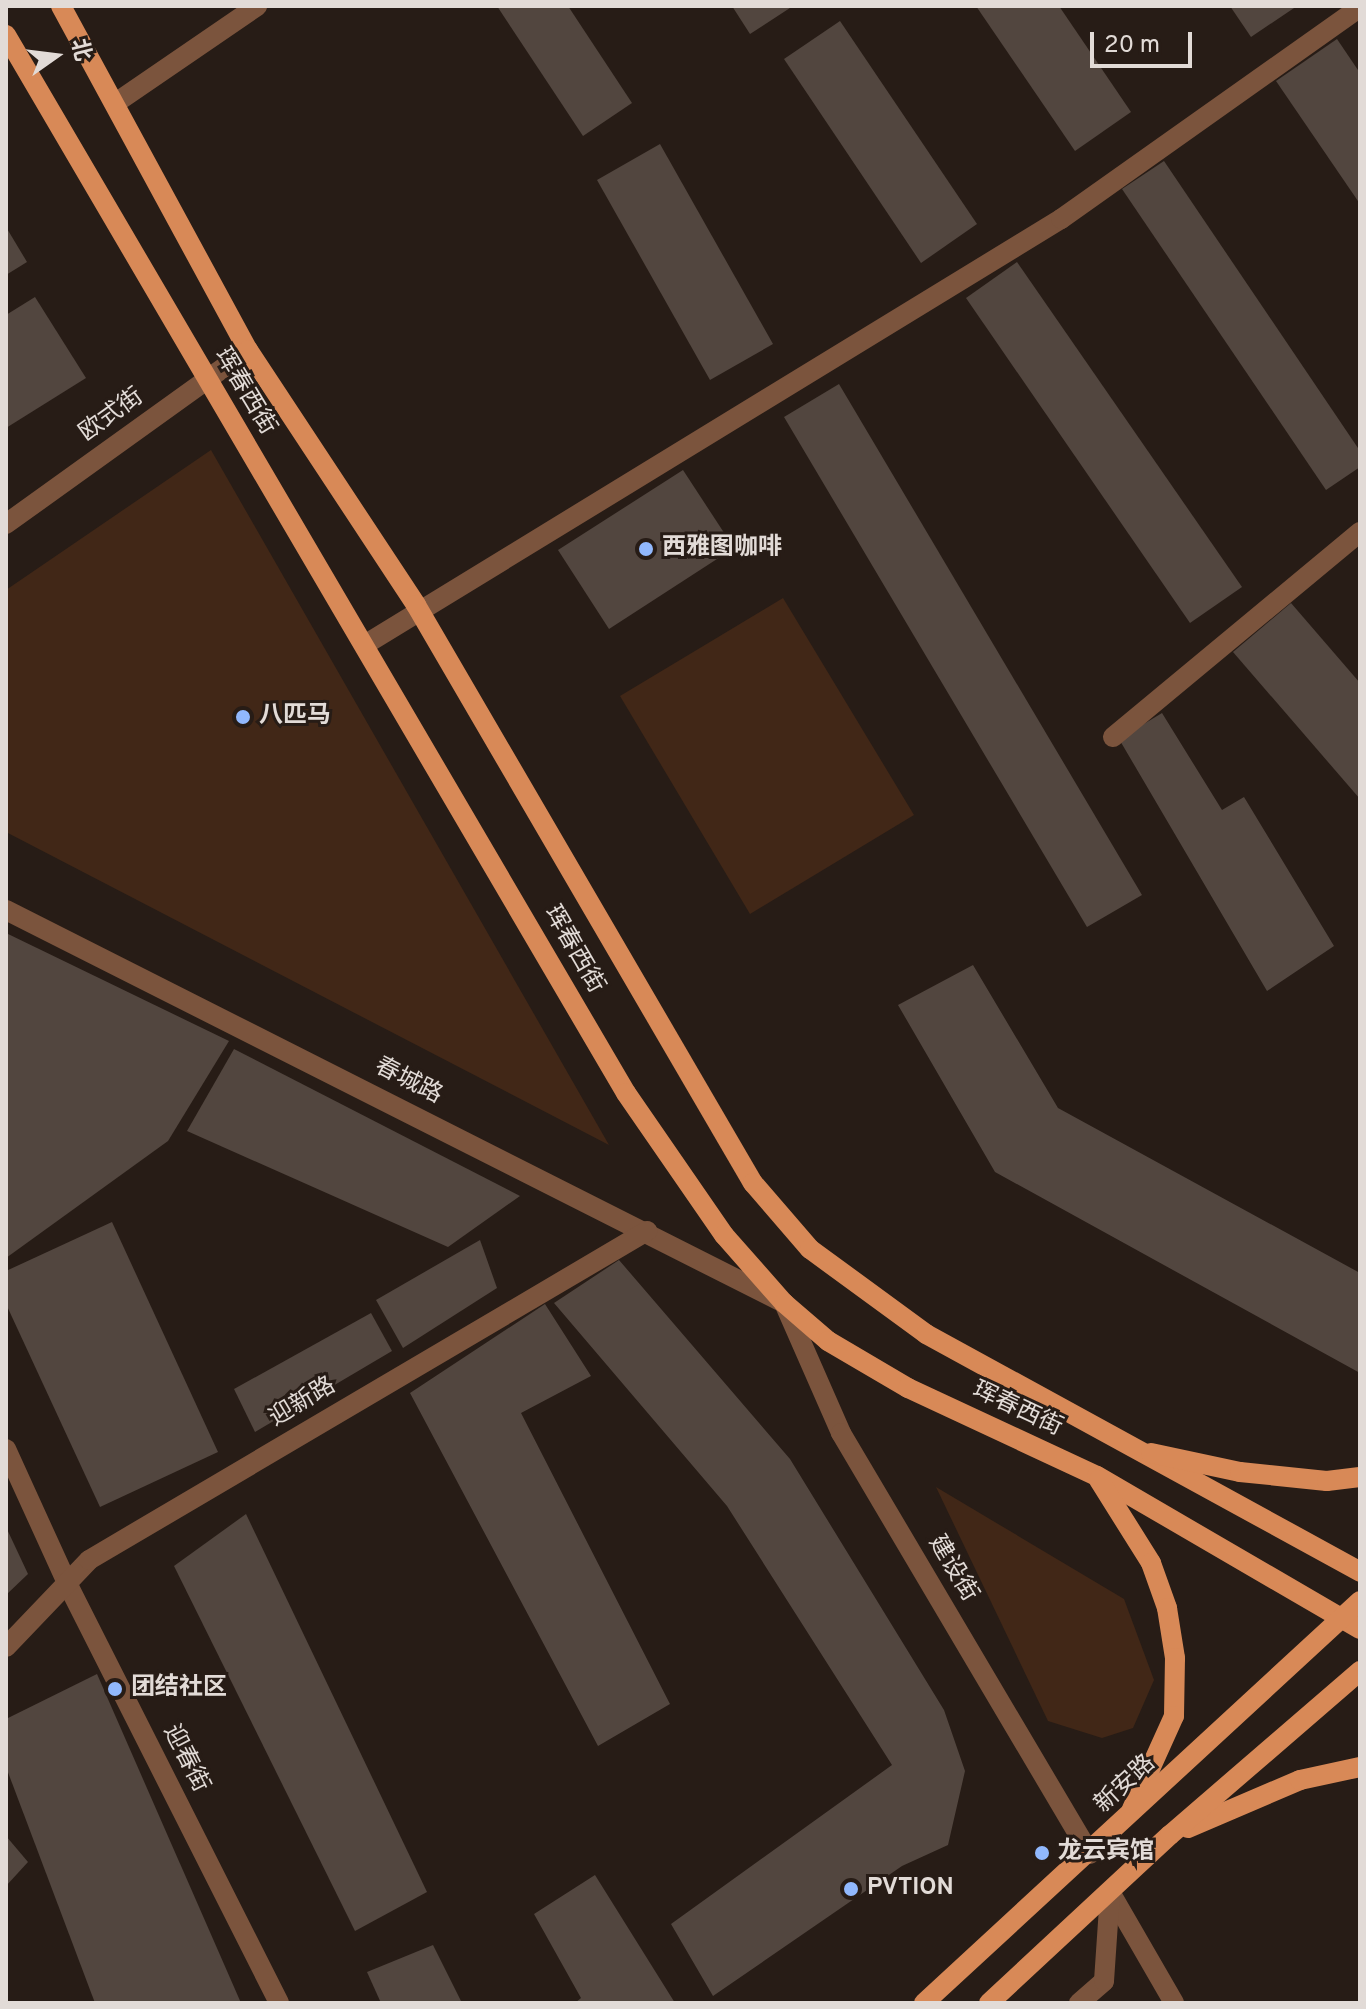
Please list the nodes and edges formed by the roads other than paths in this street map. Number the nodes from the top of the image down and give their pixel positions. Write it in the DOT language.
graph roads {
  1 [pos="61,6"];
  2 [pos="257,6"];
  3 [pos="1360,7"];
  4 [pos="6,35"];
  5 [pos="117,102"];
  6 [pos="248,350"];
  7 [pos="207,380"];
  8 [pos="6,524"];
  9 [pos="1360,532"];
  10 [pos="419,612"];
  11 [pos="366,644"];
  12 [pos="1113,737"];
  13 [pos="6,910"];
  14 [pos="647,1231"];
  15 [pos="784,1303"];
  16 [pos="1125,1447"];
  17 [pos="6,1449"];
  18 [pos="1097,1476"];
  19 [pos="1360,1477"];
  20 [pos="1360,1572"];
  21 [pos="67,1583"];
  22 [pos="1360,1601"];
  23 [pos="1341,1617"];
  24 [pos="1360,1629"];
  25 [pos="6,1647"];
  26 [pos="1360,1671"];
  27 [pos="1360,1767"];
  28 [pos="1128,1818"];
  29 [pos="1170,1835"];
  30 [pos="1090,1854"];
  31 [pos="1110,1892"];
  32 [pos="279,2003"];
  33 [pos="924,2003"];
  34 [pos="989,2003"];
  35 [pos="1079,2003"];
  36 [pos="1174,2003"];
  1 -- 5 [label="main road, 珲春西街"];
  2 -- 5 [label="street"];
  3 -- 10 [label="street"];
  4 -- 7 [label="main road, 珲春西街"];
  5 -- 6 [label="main road, 珲春西街"];
  6 -- 7 [label="street, 欧式街"];
  6 -- 10 [label="main road, 珲春西街"];
  7 -- 8 [label="street, 欧式街"];
  7 -- 11 [label="main road, 珲春西街"];
  9 -- 12 [label="street"];
  10 -- 11 [label="street"];
  10 -- 16 [label="main road, 珲春西街"];
  11 -- 15 [label="main road, 珲春西街"];
  13 -- 14 [label="street, 春城路"];
  14 -- 15 [label="street, 春城路"];
  14 -- 21 [label="street, 迎新路"];
  15 -- 18 [label="main road, 珲春西街"];
  15 -- 30 [label="street, 建设街"];
  16 -- 19 [label="main road"];
  16 -- 20 [label="main road, 珲春西街"];
  17 -- 21 [label="street, 迎春街"];
  18 -- 23 [label="main road, 珲春西街"];
  18 -- 28 [label="main road"];
  21 -- 25 [label="street, 迎新路"];
  21 -- 32 [label="street, 迎春街"];
  22 -- 23 [label="main road, 新安路"];
  23 -- 24 [label="main road, 珲春西街"];
  23 -- 28 [label="main road, 新安路"];
  26 -- 29 [label="main road"];
  27 -- 29 [label="main road"];
  28 -- 30 [label="main road, 新安路"];
  29 -- 31 [label="main road"];
  30 -- 33 [label="main road, 新安路"];
  31 -- 34 [label="main road"];
  31 -- 35 [label="street"];
  31 -- 36 [label="street"];
}
